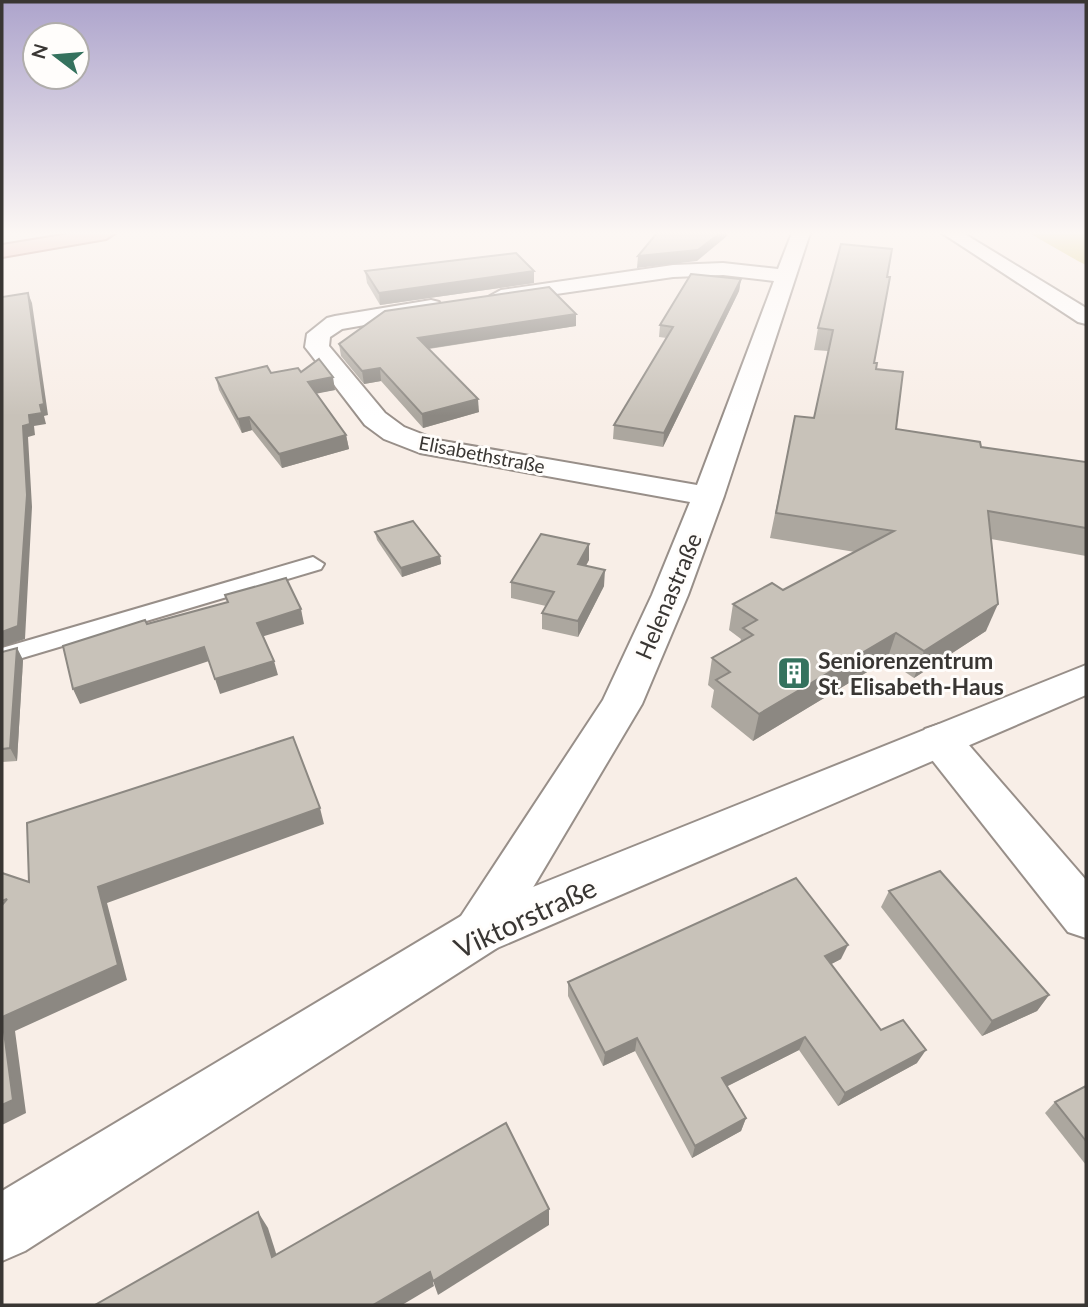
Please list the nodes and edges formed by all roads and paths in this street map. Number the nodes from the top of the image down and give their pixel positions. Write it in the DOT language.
graph roads {
  1 [pos="515,294"];
  2 [pos="778,294"];
  3 [pos="1049,294"];
  4 [pos="480,299"];
  5 [pos="453,304"];
  6 [pos="1086,317"];
  7 [pos="708,496"];
  8 [pos="313,564"];
  9 [pos="2,656"];
  10 [pos="1086,679"];
  11 [pos="940,740"];
  12 [pos="1086,916"];
  13 [pos="479,932"];
  14 [pos="2,1228"];
  1 -- 4 [label="street"];
  2 -- 7 [label="street, Helenastraße"];
  3 -- 6 [label="street"];
  5 -- 7 [label="street, Elisabethstraße"];
  7 -- 13 [label="street, Helenastraße"];
  8 -- 9 [label="lane"];
  10 -- 11 [label="street, Viktorstraße"];
  11 -- 12 [label="street"];
  11 -- 13 [label="street, Viktorstraße"];
  13 -- 14 [label="street, Viktorstraße"];
}
